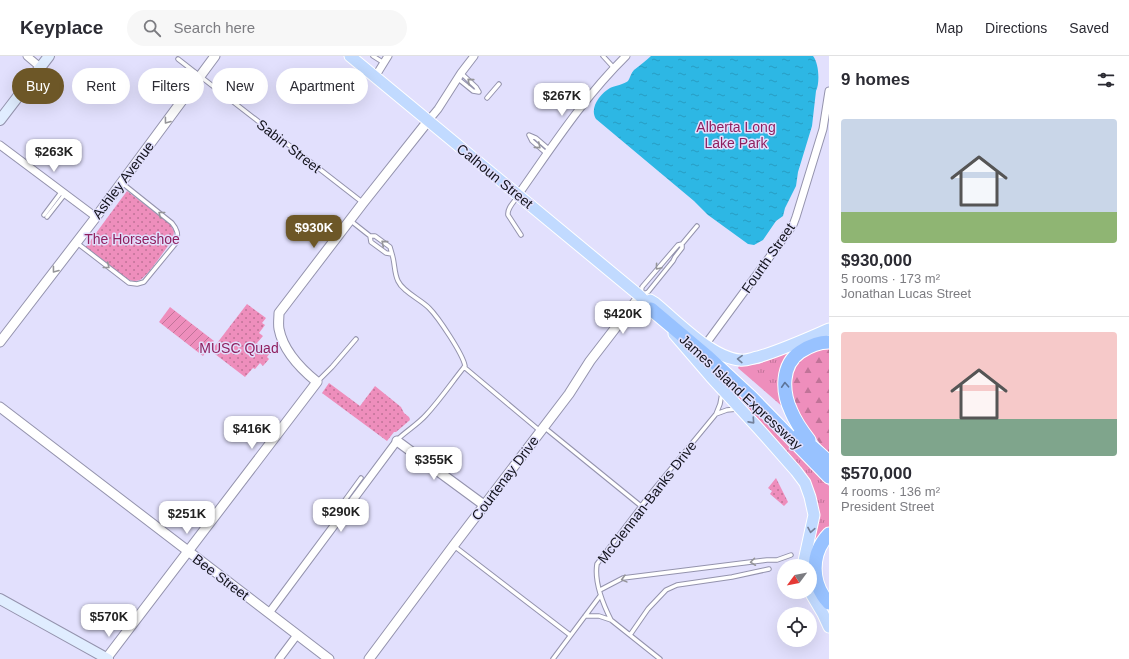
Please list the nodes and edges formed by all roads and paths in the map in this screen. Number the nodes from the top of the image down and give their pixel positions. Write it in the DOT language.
graph roads {
  1 [pos="27,56"];
  2 [pos="49,56"];
  3 [pos="215,56"];
  4 [pos="350,56"];
  5 [pos="373,56"];
  6 [pos="474,56"];
  7 [pos="604,56"];
  8 [pos="626,56"];
  9 [pos="178,59"];
  10 [pos="385,59"];
  11 [pos="40,67"];
  12 [pos="190,68"];
  13 [pos="614,68"];
  14 [pos="204,71"];
  15 [pos="459,76"];
  16 [pos="374,77"];
  17 [pos="204,79"];
  18 [pos="499,84"];
  19 [pos="829,91"];
  20 [pos="487,98"];
  21 [pos="179,104"];
  22 [pos="0,120"];
  23 [pos="428,121"];
  24 [pos="0,145"];
  25 [pos="548,152"];
  26 [pos="121,182"];
  27 [pos="64,193"];
  28 [pos="518,195"];
  29 [pos="363,203"];
  30 [pos="45,216"];
  31 [pos="96,216"];
  32 [pos="350,220"];
  33 [pos="697,226"];
  34 [pos="521,235"];
  35 [pos="370,236"];
  36 [pos="76,242"];
  37 [pos="682,244"];
  38 [pos="392,254"];
  39 [pos="670,254"];
  40 [pos="675,257"];
  41 [pos="640,296"];
  42 [pos="651,309"];
  43 [pos="827,333"];
  44 [pos="356,339"];
  45 [pos="0,342"];
  46 [pos="705,345"];
  47 [pos="464,367"];
  48 [pos="317,382"];
  49 [pos="721,388"];
  50 [pos="0,407"];
  51 [pos="740,408"];
  52 [pos="716,414"];
  53 [pos="542,429"];
  54 [pos="397,441"];
  55 [pos="826,466"];
  56 [pos="361,478"];
  57 [pos="484,505"];
  58 [pos="641,506"];
  59 [pos="346,509"];
  60 [pos="829,534"];
  61 [pos="454,545"];
  62 [pos="188,552"];
  63 [pos="791,555"];
  64 [pos="804,559"];
  65 [pos="769,569"];
  66 [pos="600,590"];
  67 [pos="600,596"];
  68 [pos="0,599"];
  69 [pos="814,599"];
  70 [pos="829,603"];
  71 [pos="269,613"];
  72 [pos="585,616"];
  73 [pos="611,620"];
  74 [pos="829,627"];
  75 [pos="297,635"];
  76 [pos="570,635"];
  77 [pos="630,635"];
  78 [pos="107,659"];
  79 [pos="279,659"];
  80 [pos="329,659"];
  81 [pos="369,659"];
  82 [pos="553,659"];
  83 [pos="660,659"];
  1 -- 11 [label="street"];
  2 -- 11 [label="main road"];
  3 -- 14 [label="street, Ashley Avenue"];
  4 -- 16 [label="main road, Calhoun Street"];
  5 -- 10 [label="lane"];
  6 -- 15 [label="street"];
  7 -- 13 [label="lane"];
  8 -- 13 [label="street"];
  9 -- 12 [label="lane, Sabin Street"];
  10 -- 16 [label="street"];
  11 -- 22 [label="main road"];
  13 -- 25 [label="street"];
  15 -- 15 [label="lane, one-way"];
  15 -- 23 [label="street"];
  16 -- 23 [label="main road, Calhoun Street"];
  17 -- 29 [label="lane, Sabin Street"];
  18 -- 20 [label="lane"];
  19 -- 46 [label="street, Fourth Street"];
  21 -- 26 [label="street, Ashley Avenue, one-way"];
  23 -- 28 [label="main road, Calhoun Street"];
  23 -- 29 [label="street"];
  24 -- 27 [label="street"];
  25 -- 25 [label="lane, one-way"];
  25 -- 28 [label="street"];
  26 -- 31 [label="street, Ashley Avenue"];
  36 -- 26 [label="lane, one-way"];
  27 -- 30 [label="lane"];
  27 -- 31 [label="street"];
  28 -- 34 [label="lane"];
  28 -- 41 [label="main road, Calhoun Street"];
  29 -- 32 [label="street"];
  31 -- 36 [label="street, Ashley Avenue"];
  32 -- 35 [label="lane"];
  32 -- 48 [label="street"];
  33 -- 37 [label="lane"];
  35 -- 38 [label="lane"];
  38 -- 35 [label="lane, one-way"];
  36 -- 45 [label="street, Ashley Avenue, one-way"];
  37 -- 39 [label="lane"];
  37 -- 40 [label="lane"];
  38 -- 47 [label="lane"];
  39 -- 40 [label="lane"];
  39 -- 41 [label="lane, one-way"];
  40 -- 41 [label="lane"];
  41 -- 42 [label="main road, Calhoun Street"];
  41 -- 46 [label="main road, Calhoun Street"];
  41 -- 53 [label="street, Courtenay Drive"];
  42 -- 49 [label="main road, Calhoun Street"];
  42 -- 55 [label="highway, James Island Expressway"];
  43 -- 46 [label="main road, Calhoun Street, one-way"];
  55 -- 43 [label="highway, one-way"];
  44 -- 48 [label="lane"];
  46 -- 55 [label="highway, James Island Expressway"];
  47 -- 53 [label="lane"];
  47 -- 54 [label="lane"];
  48 -- 62 [label="street"];
  49 -- 51 [label="main road, Calhoun Street"];
  49 -- 52 [label="lane"];
  50 -- 62 [label="street, Bee Street"];
  51 -- 52 [label="lane"];
  51 -- 64 [label="main road, Calhoun Street, one-way"];
  52 -- 58 [label="lane, McClennan-Banks Drive"];
  53 -- 57 [label="street, Courtenay Drive"];
  53 -- 58 [label="lane"];
  54 -- 57 [label="street"];
  54 -- 59 [label="street"];
  56 -- 59 [label="lane"];
  57 -- 61 [label="street, Courtenay Drive"];
  58 -- 66 [label="lane, McClennan-Banks Drive"];
  59 -- 71 [label="street"];
  60 -- 70 [label="highway"];
  61 -- 76 [label="lane"];
  61 -- 81 [label="street, Courtenay Drive"];
  62 -- 71 [label="street, Bee Street"];
  62 -- 78 [label="street"];
  63 -- 66 [label="lane, one-way"];
  65 -- 77 [label="lane"];
  66 -- 67 [label="lane, McClennan-Banks Drive"];
  67 -- 72 [label="lane"];
  67 -- 73 [label="lane"];
  68 -- 78 [label="main road"];
  69 -- 74 [label="main road"];
  71 -- 75 [label="street, Bee Street"];
  72 -- 73 [label="lane"];
  72 -- 76 [label="lane"];
  73 -- 77 [label="lane"];
  75 -- 79 [label="street"];
  75 -- 80 [label="street, Bee Street"];
  76 -- 82 [label="lane"];
  77 -- 83 [label="lane"];
}
